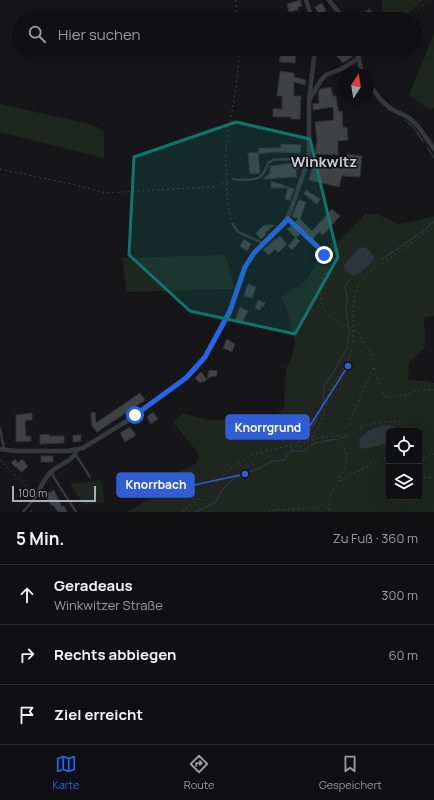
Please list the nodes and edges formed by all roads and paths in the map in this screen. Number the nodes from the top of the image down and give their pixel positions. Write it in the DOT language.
graph roads {
  1 [pos="236,0"];
  2 [pos="306,0"];
  3 [pos="329,0"];
  4 [pos="429,0"];
  5 [pos="237,12"];
  6 [pos="310,12"];
  7 [pos="338,12"];
  8 [pos="415,12"];
  9 [pos="238,56"];
  10 [pos="314,56"];
  11 [pos="361,56"];
  12 [pos="359,58"];
  13 [pos="361,68"];
  14 [pos="374,91"];
  15 [pos="309,100"];
  16 [pos="434,149"];
  17 [pos="309,158"];
  18 [pos="0,169"];
  19 [pos="226,171"];
  20 [pos="233,179"];
  21 [pos="227,182"];
  22 [pos="288,219"];
  23 [pos="233,224"];
  24 [pos="434,226"];
  25 [pos="263,244"];
  26 [pos="353,328"];
  27 [pos="374,368"];
  28 [pos="434,390"];
  29 [pos="0,428"];
  30 [pos="360,428"];
  31 [pos="406,428"];
  32 [pos="338,436"];
  33 [pos="307,442"];
  34 [pos="2,449"];
  35 [pos="76,452"];
  36 [pos="434,454"];
  37 [pos="386,458"];
  38 [pos="422,458"];
  39 [pos="0,460"];
  40 [pos="53,471"];
  41 [pos="90,477"];
  42 [pos="434,477"];
  43 [pos="422,478"];
  44 [pos="339,481"];
  45 [pos="39,490"];
  46 [pos="35,498"];
  47 [pos="330,498"];
  48 [pos="23,512"];
  49 [pos="76,512"];
  50 [pos="182,512"];
  51 [pos="268,512"];
  52 [pos="329,512"];
  1 -- 5 [label="path"];
  2 -- 6 [label="street"];
  3 -- 7 [label="street"];
  4 -- 8 [label="path"];
  9 -- 19 [label="path"];
  10 -- 15 [label="street"];
  11 -- 12 [label="path"];
  12 -- 13 [label="street"];
  12 -- 15 [label="street"];
  14 -- 16 [label="street"];
  15 -- 17 [label="street"];
  17 -- 20 [label="lane"];
  17 -- 22 [label="street"];
  18 -- 21 [label="path"];
  19 -- 20 [label="path"];
  19 -- 21 [label="path"];
  20 -- 21 [label="path"];
  21 -- 23 [label="path"];
  22 -- 25 [label="street"];
  22 -- 26 [label="path"];
  23 -- 25 [label="lane"];
  24 -- 26 [label="path"];
  25 -- 35 [label="street"];
  26 -- 27 [label="path"];
  26 -- 33 [label="path"];
  27 -- 28 [label="path"];
  27 -- 32 [label="path"];
  29 -- 34 [label="lane"];
  30 -- 31 [label="path"];
  32 -- 33 [label="path"];
  32 -- 44 [label="path"];
  33 -- 50 [label="path"];
  34 -- 35 [label="street"];
  35 -- 40 [label="street"];
  35 -- 41 [label="lane"];
  36 -- 38 [label="path"];
  37 -- 44 [label="path"];
  39 -- 46 [label="path"];
  40 -- 45 [label="street"];
  40 -- 49 [label="lane"];
  42 -- 43 [label="path"];
  44 -- 47 [label="path"];
  45 -- 46 [label="lane"];
  46 -- 48 [label="lane"];
  47 -- 51 [label="path"];
  47 -- 52 [label="path"];
}
